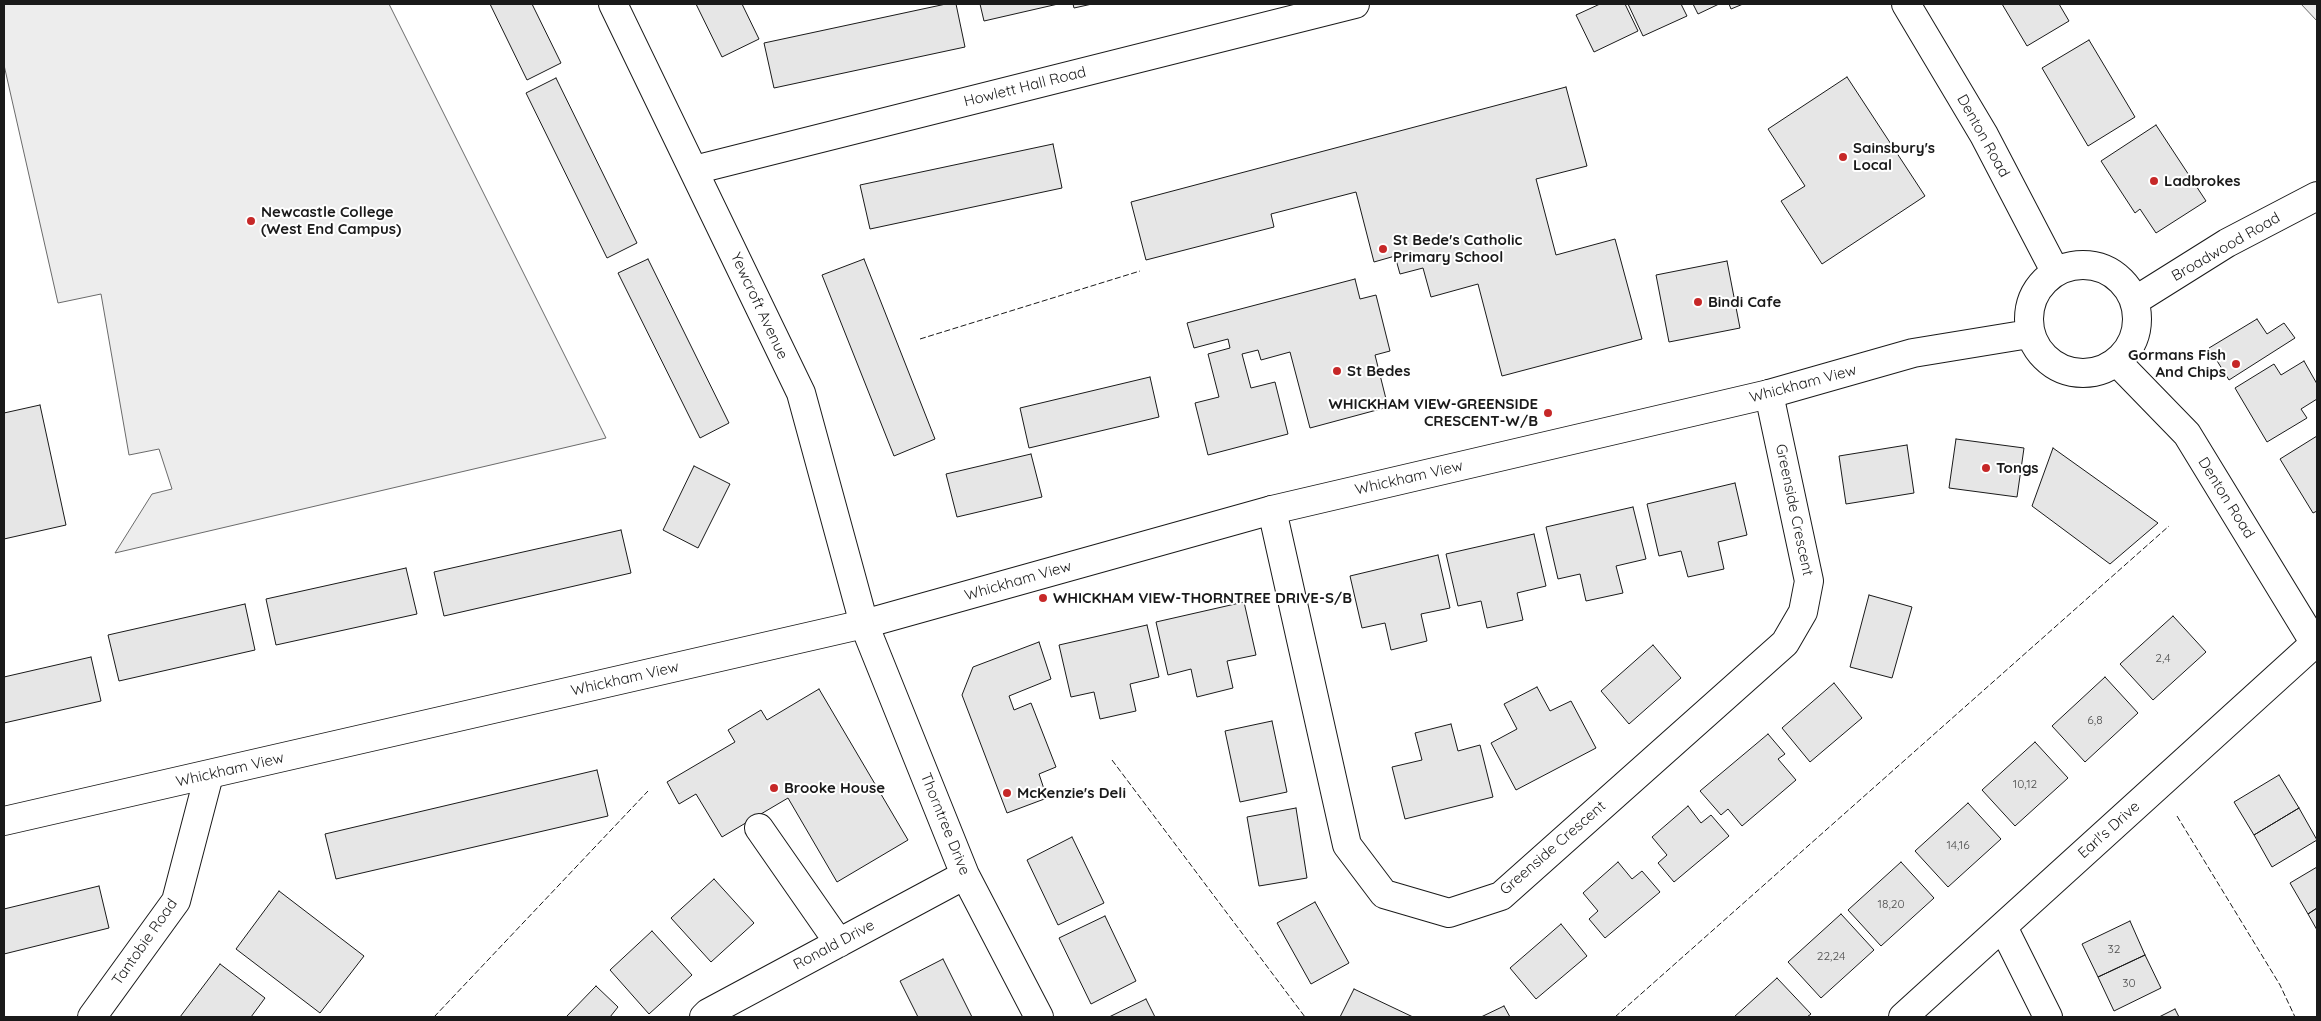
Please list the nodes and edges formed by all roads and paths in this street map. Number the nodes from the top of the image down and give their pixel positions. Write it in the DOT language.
graph roads {
  1 [pos="613,4"];
  2 [pos="1356,4"];
  3 [pos="1906,4"];
  4 [pos="694,170"];
  5 [pos="2317,196"];
  6 [pos="2055,271"];
  7 [pos="2136,300"];
  8 [pos="2029,334"];
  9 [pos="2118,363"];
  10 [pos="1769,394"];
  11 [pos="1272,510"];
  12 [pos="864,624"];
  13 [pos="2316,645"];
  14 [pos="209,775"];
  15 [pos="4,821"];
  16 [pos="759,828"];
  17 [pos="966,875"];
  18 [pos="2003,927"];
  19 [pos="839,943"];
  20 [pos="92,1017"];
  21 [pos="704,1017"];
  22 [pos="1039,1017"];
  23 [pos="1903,1017"];
  24 [pos="2048,1017"];
  1 -- 4 [label="street, Yewcroft Avenue"];
  2 -- 4 [label="street, Howlett Hall Road"];
  3 -- 6 [label="street, Denton Road"];
  4 -- 12 [label="street, Yewcroft Avenue"];
  5 -- 7 [label="street, Broadwood Road"];
  6 -- 7 [label="street"];
  6 -- 8 [label="street"];
  7 -- 9 [label="street"];
  8 -- 9 [label="street"];
  8 -- 10 [label="street, Whickham View"];
  9 -- 13 [label="street, Denton Road"];
  10 -- 11 [label="street, Whickham View"];
  10 -- 11 [label="street, Greenside Crescent"];
  11 -- 12 [label="street, Whickham View"];
  12 -- 14 [label="street, Whickham View"];
  12 -- 17 [label="street, Thorntree Drive"];
  13 -- 18 [label="street, Earl's Drive"];
  14 -- 15 [label="street, Whickham View"];
  14 -- 20 [label="street, Tantobie Road"];
  16 -- 19 [label="street"];
  17 -- 19 [label="street, Ronald Drive"];
  17 -- 22 [label="street, Thorntree Drive"];
  18 -- 23 [label="street, Earl's Drive"];
  18 -- 24 [label="street"];
  19 -- 21 [label="street, Ronald Drive"];
}
